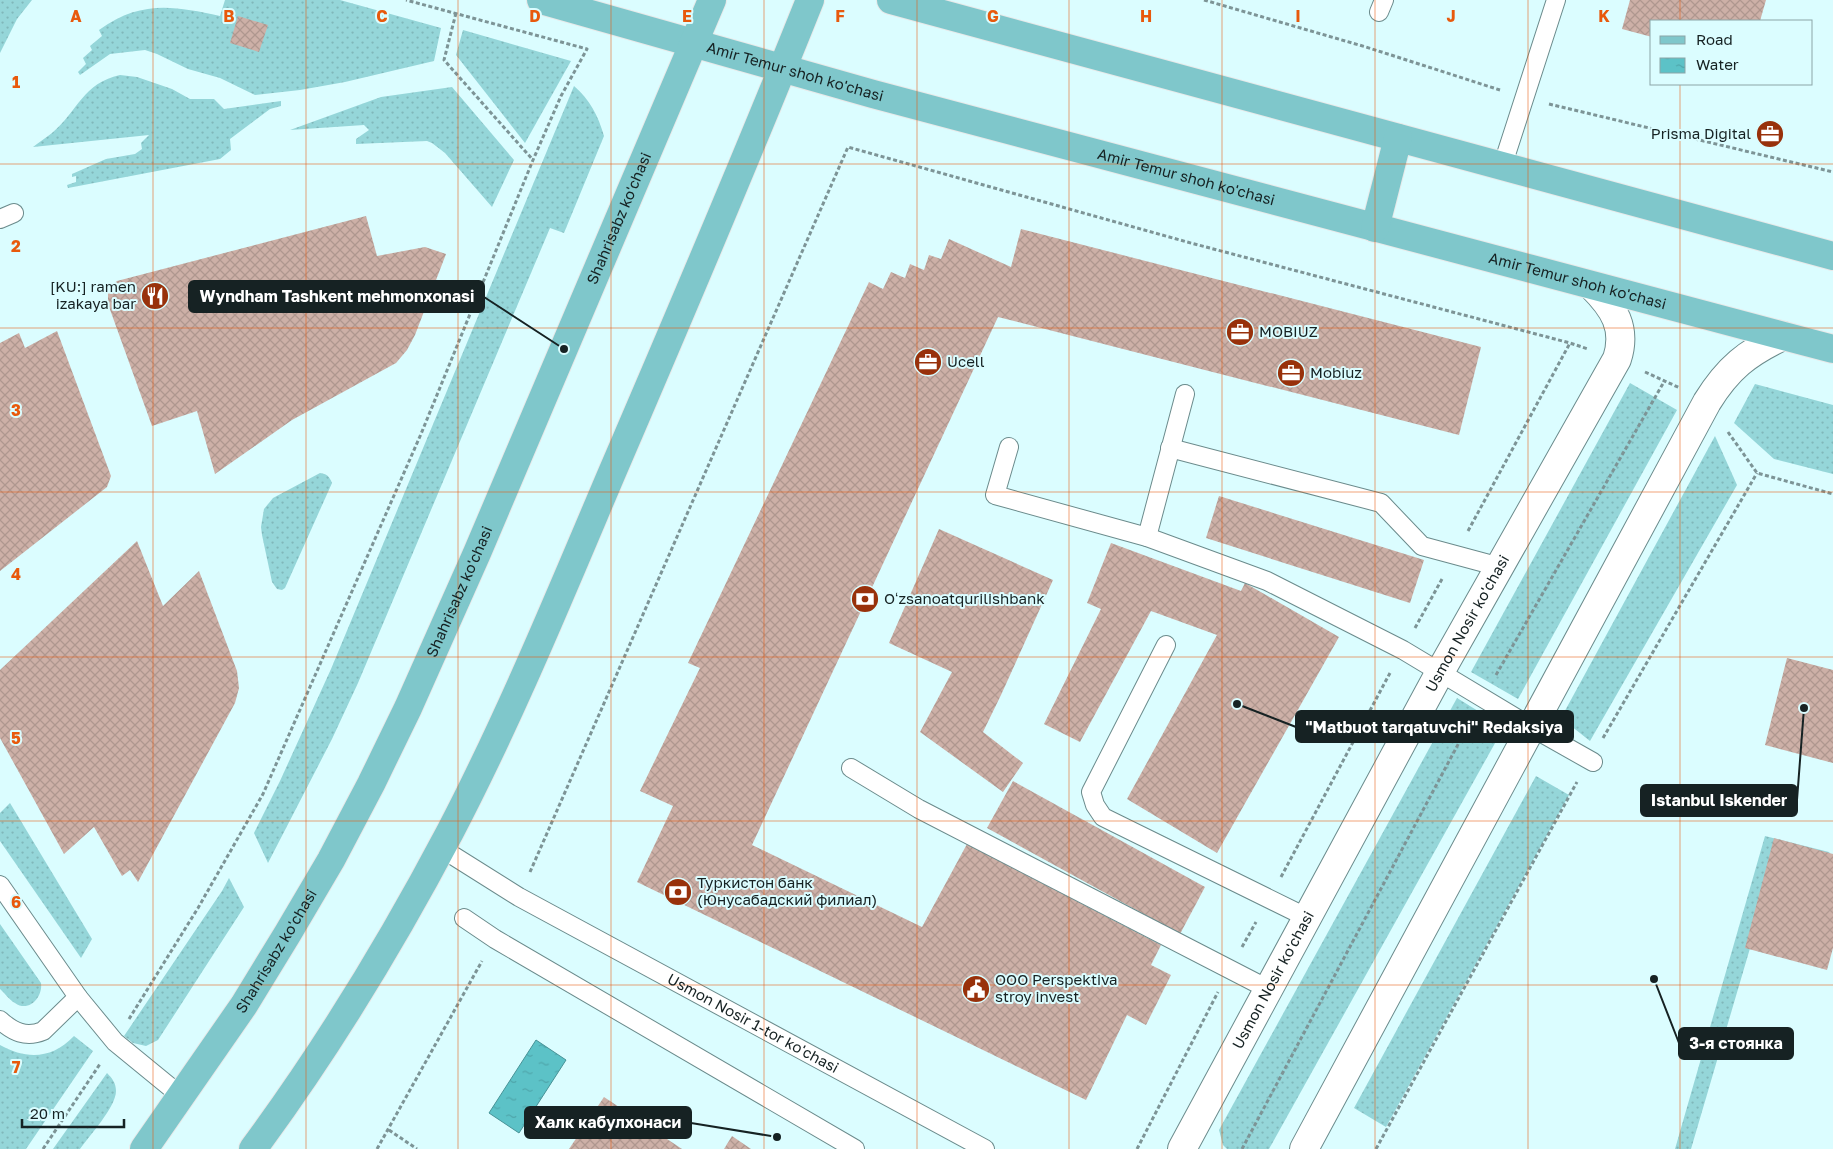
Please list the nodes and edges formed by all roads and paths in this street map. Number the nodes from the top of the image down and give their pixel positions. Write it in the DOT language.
graph roads {
  1 [pos="406,0"];
  2 [pos="541,0"];
  3 [pos="712,0"];
  4 [pos="810,0"];
  5 [pos="891,0"];
  6 [pos="1556,0"];
  7 [pos="456,13"];
  8 [pos="694,43"];
  9 [pos="783,68"];
  10 [pos="1398,138"];
  11 [pos="533,160"];
  12 [pos="1502,167"];
  13 [pos="1374,228"];
  14 [pos="1833,256"];
  15 [pos="1592,286"];
  16 [pos="1783,336"];
  17 [pos="1570,343"];
  18 [pos="1833,349"];
  19 [pos="1617,359"];
  20 [pos="1665,380"];
  21 [pos="1185,394"];
  22 [pos="1707,402"];
  23 [pos="1009,448"];
  24 [pos="1170,448"];
  25 [pos="1757,473"];
  26 [pos="1833,494"];
  27 [pos="1147,537"];
  28 [pos="1455,555"];
  29 [pos="1500,567"];
  30 [pos="1166,645"];
  31 [pos="1403,650"];
  32 [pos="1440,672"];
  33 [pos="1484,698"];
  34 [pos="1531,727"];
  35 [pos="1592,761"];
  36 [pos="851,768"];
  37 [pos="441,848"];
  38 [pos="0,885"];
  39 [pos="519,898"];
  40 [pos="1269,898"];
  41 [pos="464,918"];
  42 [pos="1308,918"];
  43 [pos="495,939"];
  44 [pos="1230,970"];
  45 [pos="1270,990"];
  46 [pos="78,997"];
  47 [pos="0,1020"];
  48 [pos="115,1042"];
  49 [pos="181,1096"];
  50 [pos="388,1129"];
  51 [pos="43,1149"];
  52 [pos="144,1149"];
  53 [pos="253,1149"];
  54 [pos="376,1149"];
  55 [pos="417,1149"];
  56 [pos="855,1149"];
  57 [pos="985,1149"];
  58 [pos="1137,1149"];
  59 [pos="1182,1149"];
  60 [pos="1242,1149"];
  61 [pos="1304,1149"];
  62 [pos="1376,1149"];
  1 -- 7 [label="path"];
  2 -- 8 [label="main road, Amir Temur shoh ko'chasi"];
  3 -- 8 [label="main road, Shahrisabz ko'chasi"];
  4 -- 9 [label="main road"];
  5 -- 10 [label="main road"];
  6 -- 12 [label="lane"];
  7 -- 11 [label="path"];
  7 -- 11 [label="path"];
  8 -- 9 [label="main road, Amir Temur shoh ko'chasi"];
  8 -- 49 [label="main road, Shahrisabz ko'chasi"];
  9 -- 13 [label="main road, Amir Temur shoh ko'chasi"];
  9 -- 37 [label="main road"];
  10 -- 12 [label="main road"];
  10 -- 13 [label="main road"];
  11 -- 48 [label="path"];
  12 -- 14 [label="main road"];
  13 -- 15 [label="main road, Amir Temur shoh ko'chasi"];
  15 -- 16 [label="main road, Amir Temur shoh ko'chasi"];
  15 -- 19 [label="street, Usmon Nosir ko'chasi"];
  16 -- 18 [label="main road, Amir Temur shoh ko'chasi"];
  16 -- 22 [label="street"];
  17 -- 19 [label="path"];
  17 -- 28 [label="path"];
  17 -- 39 [label="path"];
  19 -- 20 [label="path"];
  19 -- 29 [label="street, Usmon Nosir ko'chasi"];
  20 -- 22 [label="path"];
  20 -- 33 [label="path"];
  21 -- 24 [label="lane"];
  22 -- 25 [label="path"];
  22 -- 34 [label="street"];
  23 -- 27 [label="lane"];
  24 -- 27 [label="lane"];
  24 -- 28 [label="lane"];
  25 -- 26 [label="path"];
  25 -- 35 [label="path"];
  27 -- 31 [label="lane"];
  28 -- 29 [label="lane"];
  28 -- 31 [label="path"];
  29 -- 32 [label="street, Usmon Nosir ko'chasi"];
  30 -- 40 [label="lane"];
  31 -- 32 [label="lane"];
  31 -- 40 [label="path"];
  32 -- 33 [label="lane"];
  32 -- 42 [label="street, Usmon Nosir ko'chasi"];
  33 -- 34 [label="lane"];
  33 -- 60 [label="path"];
  34 -- 35 [label="lane"];
  34 -- 61 [label="street"];
  35 -- 62 [label="path"];
  36 -- 44 [label="lane"];
  37 -- 39 [label="lane, Usmon Nosir 1-tor ko'chasi"];
  37 -- 53 [label="main road"];
  38 -- 46 [label="lane"];
  39 -- 57 [label="lane, Usmon Nosir 1-tor ko'chasi"];
  40 -- 42 [label="lane"];
  40 -- 44 [label="path"];
  41 -- 43 [label="lane"];
  42 -- 45 [label="street, Usmon Nosir ko'chasi"];
  43 -- 50 [label="path"];
  43 -- 56 [label="lane"];
  44 -- 45 [label="lane"];
  44 -- 58 [label="path"];
  45 -- 59 [label="street, Usmon Nosir ko'chasi"];
  46 -- 47 [label="lane"];
  46 -- 48 [label="lane"];
  48 -- 49 [label="lane"];
  48 -- 51 [label="path"];
  49 -- 52 [label="main road, Shahrisabz ko'chasi"];
  50 -- 54 [label="path"];
  50 -- 55 [label="path"];
}
